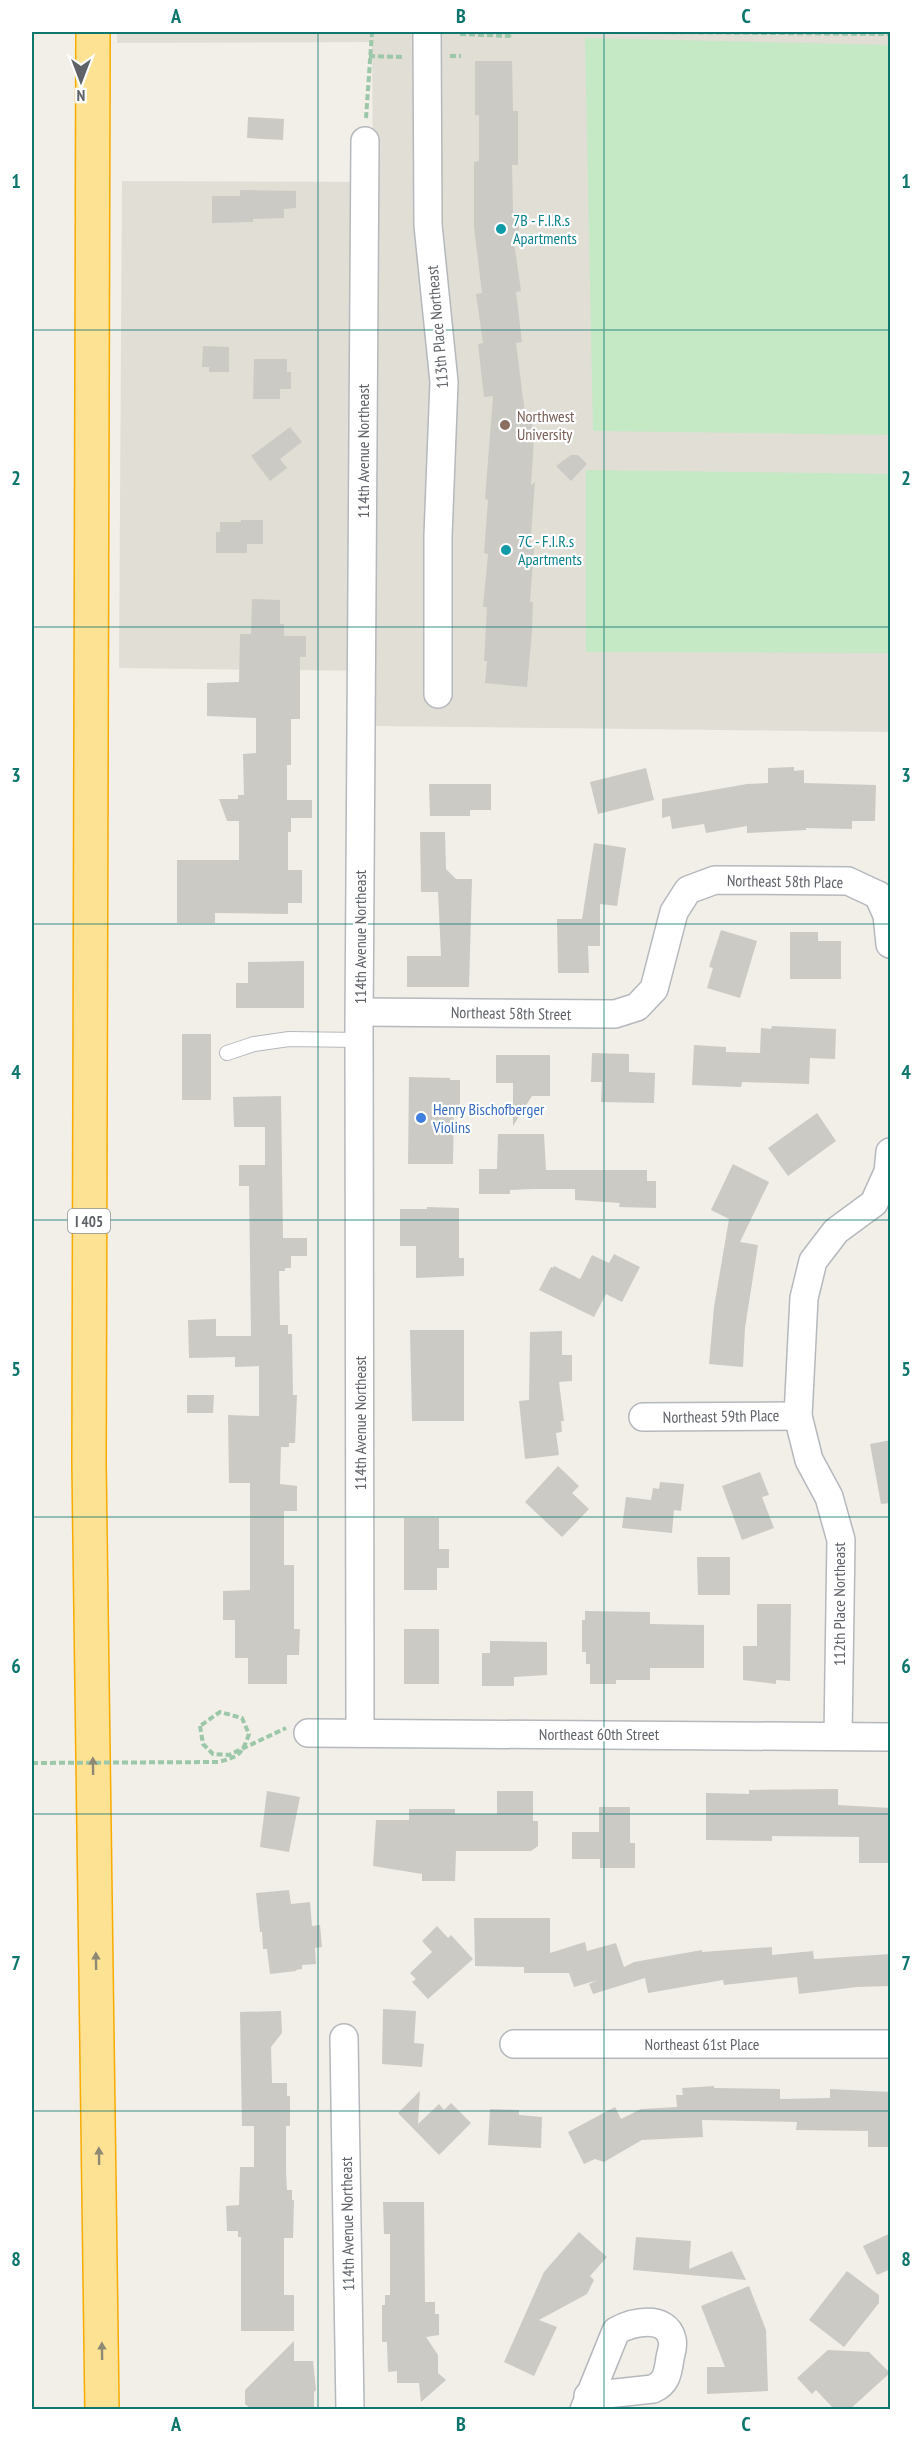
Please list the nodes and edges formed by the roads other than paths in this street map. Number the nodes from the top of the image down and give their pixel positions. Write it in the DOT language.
graph roads {
  1 [pos="93,32"];
  2 [pos="427,32"];
  3 [pos="365,141"];
  4 [pos="438,694"];
  5 [pos="884,889"];
  6 [pos="891,944"];
  7 [pos="654,989"];
  8 [pos="360,1012"];
  9 [pos="360,1040"];
  10 [pos="226,1053"];
  11 [pos="891,1152"];
  12 [pos="798,1416"];
  13 [pos="643,1417"];
  14 [pos="298,1730"];
  15 [pos="360,1733"];
  16 [pos="838,1736"];
  17 [pos="891,1737"];
  18 [pos="344,2038"];
  19 [pos="514,2044"];
  20 [pos="891,2044"];
  21 [pos="102,2409"];
  22 [pos="350,2409"];
  21 -- 1 [label="highway, I 405, one-way"];
  2 -- 4 [label="street, 113th Place Northeast"];
  3 -- 8 [label="street, 114th Avenue Northeast"];
  5 -- 6 [label="street"];
  5 -- 7 [label="street, Northeast 58th Place"];
  7 -- 8 [label="street, Northeast 58th Street"];
  8 -- 9 [label="street, 114th Avenue Northeast"];
  9 -- 10 [label="lane"];
  9 -- 15 [label="street, 114th Avenue Northeast"];
  11 -- 12 [label="street, 112th Place Northeast"];
  12 -- 13 [label="street, Northeast 59th Place"];
  12 -- 16 [label="street, 112th Place Northeast"];
  14 -- 15 [label="street, Northeast 60th Street"];
  15 -- 16 [label="street, Northeast 60th Street"];
  16 -- 17 [label="street, Northeast 60th Street"];
  18 -- 22 [label="street, 114th Avenue Northeast"];
  19 -- 20 [label="street, Northeast 61st Place"];
}
